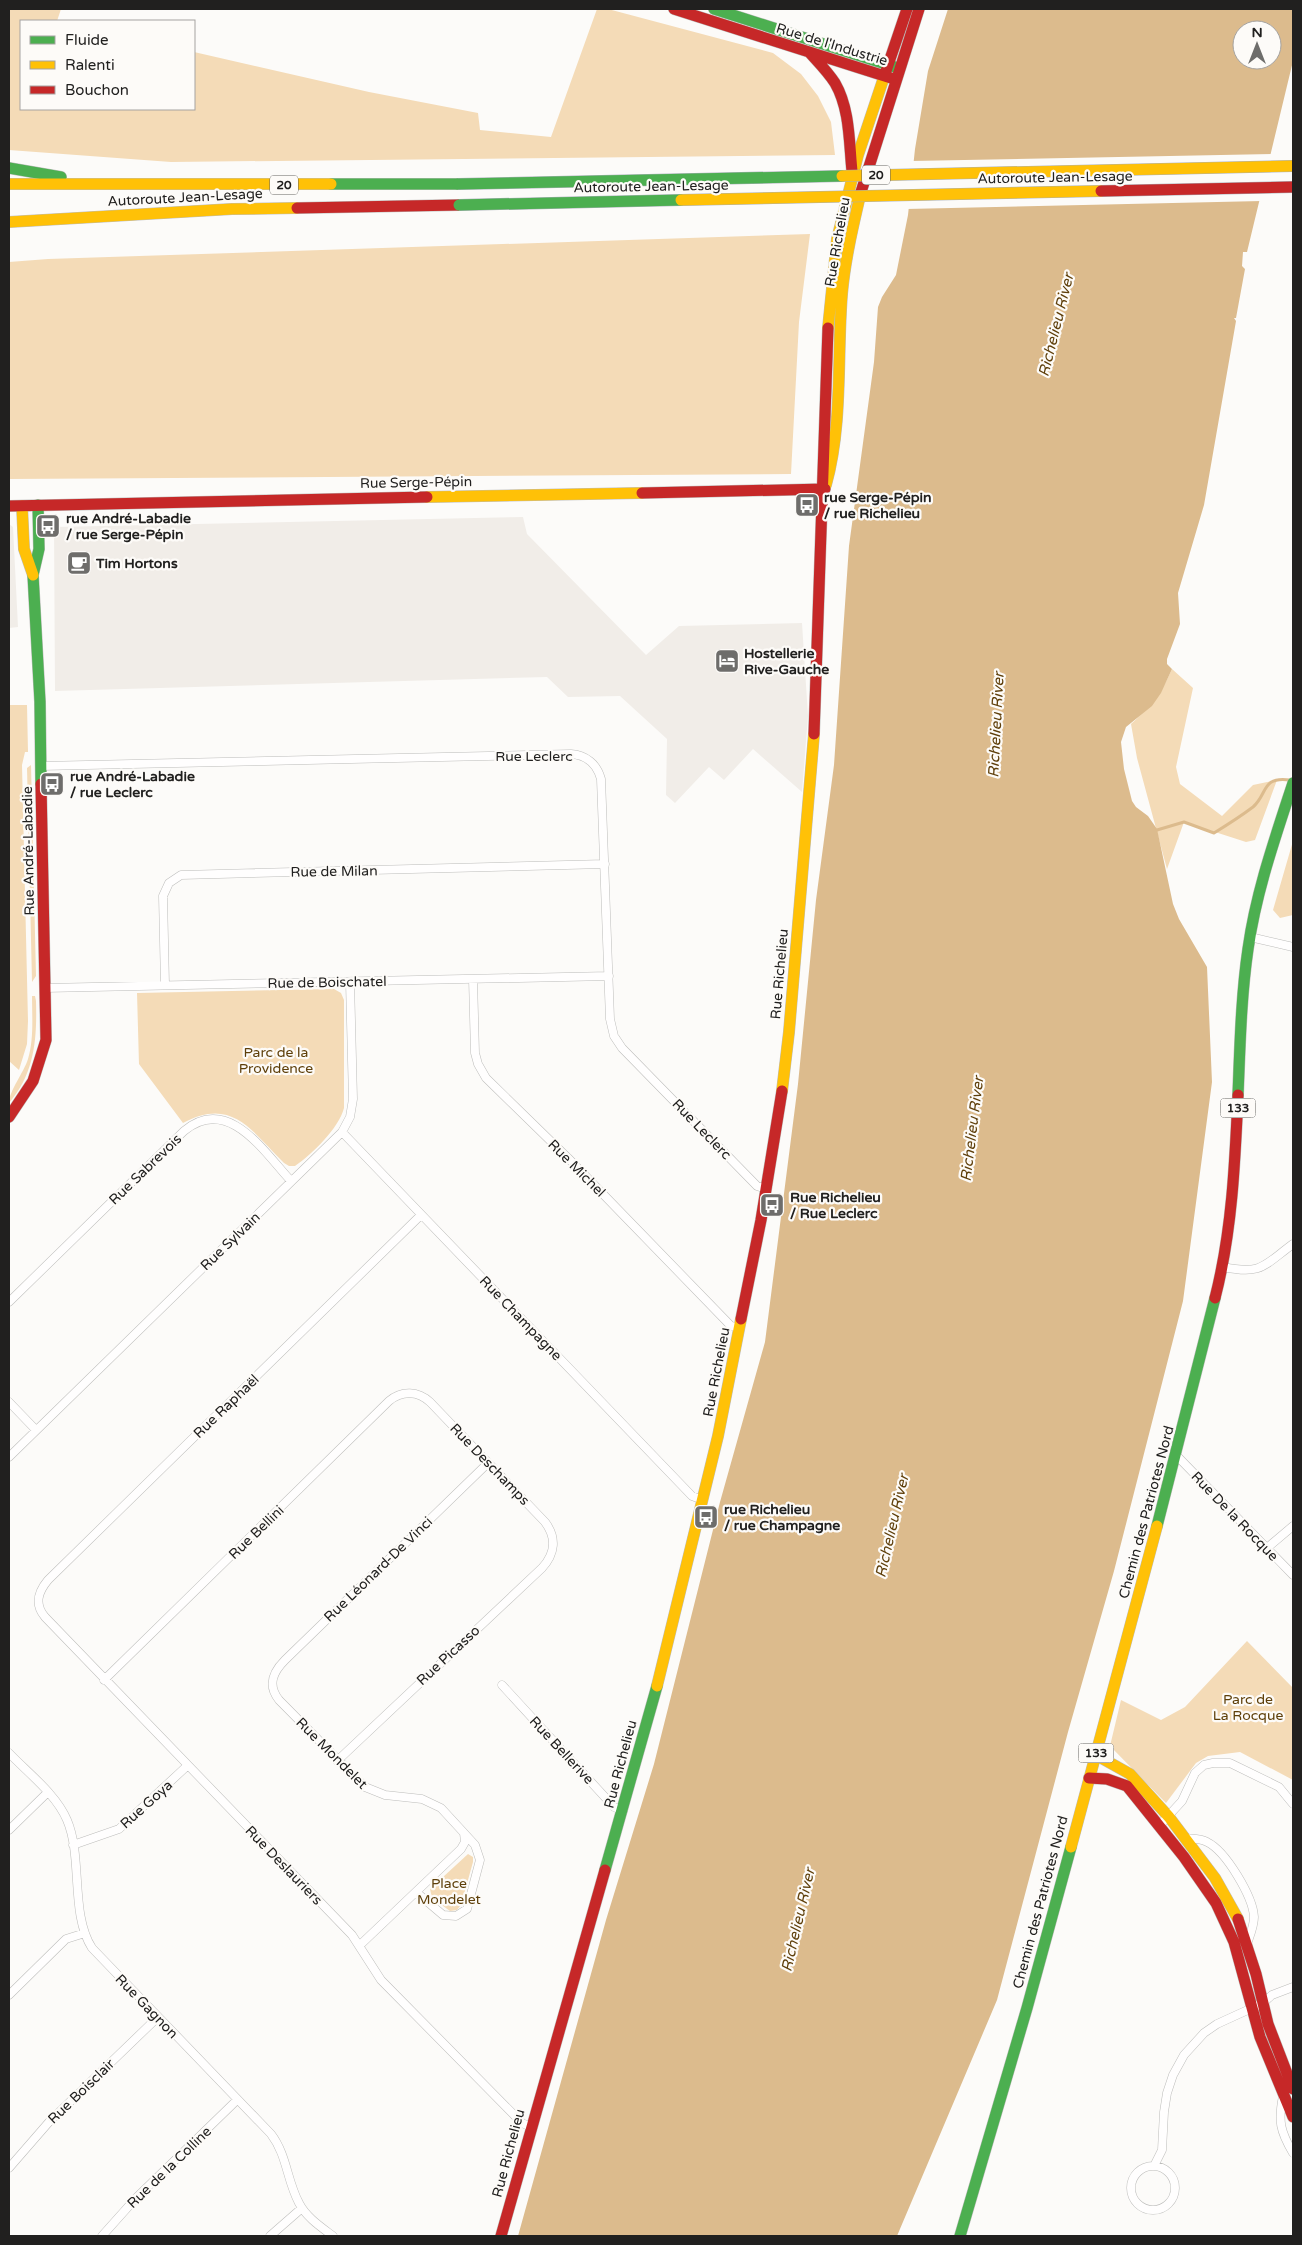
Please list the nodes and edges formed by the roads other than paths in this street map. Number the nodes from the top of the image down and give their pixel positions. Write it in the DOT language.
graph roads {
  1 [pos="674,9"];
  2 [pos="714,9"];
  3 [pos="907,9"];
  4 [pos="919,9"];
  5 [pos="810,54"];
  6 [pos="892,72"];
  7 [pos="1293,166"];
  8 [pos="9,168"];
  9 [pos="852,174"];
  10 [pos="9,184"];
  11 [pos="109,185"];
  12 [pos="1293,187"];
  13 [pos="9,222"];
  14 [pos="825,489"];
  15 [pos="38,505"];
  16 [pos="9,506"];
  17 [pos="22,506"];
  18 [pos="33,575"];
  19 [pos="41,766"];
  20 [pos="1292,785"];
  21 [pos="605,864"];
  22 [pos="1250,937"];
  23 [pos="1293,947"];
  24 [pos="609,976"];
  25 [pos="473,979"];
  26 [pos="350,982"];
  27 [pos="166,986"];
  28 [pos="45,988"];
  29 [pos="9,1117"];
  30 [pos="342,1132"];
  31 [pos="291,1181"];
  32 [pos="766,1188"];
  33 [pos="421,1215"];
  34 [pos="1293,1244"];
  35 [pos="1223,1267"];
  36 [pos="9,1302"];
  37 [pos="740,1328"];
  38 [pos="413,1393"];
  39 [pos="9,1402"];
  40 [pos="36,1430"];
  41 [pos="1177,1456"];
  42 [pos="9,1457"];
  43 [pos="488,1463"];
  44 [pos="703,1500"];
  45 [pos="1293,1526"];
  46 [pos="553,1546"];
  47 [pos="1266,1548"];
  48 [pos="1293,1575"];
  49 [pos="38,1601"];
  50 [pos="272,1679"];
  51 [pos="104,1680"];
  52 [pos="502,1685"];
  53 [pos="9,1753"];
  54 [pos="1096,1755"];
  55 [pos="337,1761"];
  56 [pos="188,1766"];
  57 [pos="1089,1778"];
  58 [pos="48,1793"];
  59 [pos="1293,1804"];
  60 [pos="623,1811"];
  61 [pos="1168,1817"];
  62 [pos="1159,1826"];
  63 [pos="461,1829"];
  64 [pos="9,1830"];
  65 [pos="1184,1838"];
  66 [pos="73,1845"];
  67 [pos="416,1892"];
  68 [pos="84,1933"];
  69 [pos="1247,1944"];
  70 [pos="360,1946"];
  71 [pos="1293,1987"];
  72 [pos="9,1995"];
  73 [pos="1263,2003"];
  74 [pos="1251,2008"];
  75 [pos="158,2017"];
  76 [pos="1293,2089"];
  77 [pos="1283,2096"];
  78 [pos="237,2100"];
  79 [pos="1293,2117"];
  80 [pos="531,2127"];
  81 [pos="1293,2153"];
  82 [pos="1154,2166"];
  83 [pos="9,2168"];
  84 [pos="302,2208"];
  85 [pos="102,2236"];
  86 [pos="270,2236"];
  87 [pos="333,2236"];
  88 [pos="501,2236"];
  89 [pos="960,2236"];
  1 -- 5 [label="main road, Rue de l'Industrie"];
  2 -- 6 [label="main road, Rue de l'Industrie"];
  3 -- 6 [label="main road, Rue Richelieu"];
  4 -- 6 [label="main road, Rue Richelieu"];
  5 -- 6 [label="main road, Rue de l'Industrie"];
  5 -- 9 [label="main road"];
  6 -- 9 [label="main road, Rue Richelieu"];
  6 -- 14 [label="main road, Rue Richelieu"];
  7 -- 11 [label="main road, Autoroute Jean-Lesage / 20, bridge"];
  8 -- 11 [label="main road"];
  9 -- 14 [label="main road, Rue Richelieu"];
  10 -- 11 [label="main road, Autoroute Jean-Lesage / 20"];
  12 -- 13 [label="main road, Autoroute Jean-Lesage / 20, bridge"];
  14 -- 15 [label="main road, Rue Serge-Pépin"];
  14 -- 32 [label="main road, Rue Richelieu"];
  15 -- 17 [label="main road, Rue Serge-Pépin"];
  15 -- 18 [label="main road, Rue André-Labadie"];
  16 -- 17 [label="main road, Rue Serge-Pépin"];
  17 -- 18 [label="main road, Rue André-Labadie"];
  18 -- 19 [label="main road, Rue André-Labadie"];
  19 -- 21 [label="street, Rue Leclerc"];
  19 -- 28 [label="main road, Rue André-Labadie"];
  20 -- 22 [label="main road, Chemin des Patriotes Nord / 133"];
  21 -- 24 [label="street, Rue Leclerc"];
  21 -- 27 [label="street, Rue de Milan"];
  22 -- 23 [label="street"];
  22 -- 35 [label="main road, Chemin des Patriotes Nord / 133"];
  24 -- 25 [label="street, Rue de Boischatel"];
  24 -- 32 [label="street, Rue Leclerc"];
  25 -- 26 [label="street, Rue de Boischatel"];
  25 -- 37 [label="street, Rue Michel"];
  26 -- 27 [label="street, Rue de Boischatel"];
  26 -- 30 [label="street, Rue Sylvain"];
  27 -- 28 [label="street, Rue de Boischatel"];
  28 -- 29 [label="main road, Rue André-Labadie"];
  30 -- 31 [label="street, Rue Sylvain"];
  30 -- 33 [label="street, Rue Champagne"];
  31 -- 36 [label="street, Rue Sabrevois"];
  31 -- 40 [label="street, Rue Sylvain"];
  32 -- 37 [label="main road, Rue Richelieu"];
  33 -- 44 [label="street, Rue Champagne"];
  33 -- 49 [label="street, Rue Raphaël"];
  34 -- 35 [label="street"];
  35 -- 41 [label="main road, Chemin des Patriotes Nord / 133"];
  37 -- 44 [label="main road, Rue Richelieu"];
  38 -- 43 [label="street, Rue Deschamps"];
  38 -- 51 [label="street, Rue Bellini"];
  39 -- 40 [label="street"];
  40 -- 42 [label="street, Rue Sylvain"];
  41 -- 47 [label="street, Rue De la Rocque"];
  41 -- 54 [label="main road, Chemin des Patriotes Nord / 133"];
  43 -- 46 [label="street, Rue Deschamps"];
  43 -- 50 [label="street, Rue Léonard-De Vinci"];
  44 -- 60 [label="main road, Rue Richelieu"];
  45 -- 47 [label="street"];
  46 -- 55 [label="street, Rue Picasso"];
  47 -- 48 [label="street, Rue De la Rocque"];
  49 -- 51 [label="street, Rue Deslauriers"];
  50 -- 55 [label="street, Rue Mondelet"];
  51 -- 56 [label="street, Rue Deslauriers"];
  52 -- 60 [label="street, Rue Bellerive"];
  53 -- 58 [label="street, Rue Gagnon"];
  54 -- 57 [label="main road, Chemin des Patriotes Nord / 133"];
  54 -- 61 [label="main road"];
  55 -- 63 [label="street, Rue Mondelet"];
  56 -- 66 [label="street, Rue Goya"];
  56 -- 70 [label="street, Rue Deslauriers"];
  57 -- 62 [label="main road"];
  57 -- 89 [label="main road, Chemin des Patriotes Nord / 133"];
  58 -- 64 [label="street"];
  58 -- 66 [label="street, Rue Gagnon"];
  59 -- 61 [label="street"];
  60 -- 80 [label="main road, Rue Richelieu"];
  61 -- 62 [label="street"];
  61 -- 65 [label="main road"];
  62 -- 74 [label="main road"];
  63 -- 67 [label="street"];
  63 -- 67 [label="street, Rue Mondelet"];
  65 -- 69 [label="main road"];
  65 -- 69 [label="street"];
  66 -- 68 [label="street, Rue Gagnon"];
  67 -- 70 [label="street"];
  68 -- 72 [label="street"];
  68 -- 75 [label="street, Rue Gagnon"];
  69 -- 73 [label="main road"];
  70 -- 80 [label="street, Rue Deslauriers"];
  71 -- 73 [label="street"];
  73 -- 74 [label="street"];
  73 -- 76 [label="main road"];
  74 -- 77 [label="main road"];
  74 -- 82 [label="street"];
  75 -- 78 [label="street, Rue Gagnon"];
  75 -- 83 [label="street, Rue Boisclair"];
  77 -- 79 [label="main road"];
  77 -- 81 [label="street"];
  78 -- 84 [label="street, Rue Gagnon"];
  78 -- 85 [label="street, Rue de la Colline"];
  80 -- 88 [label="main road, Rue Richelieu"];
  82 -- 82 [label="street"];
  84 -- 86 [label="street"];
  84 -- 87 [label="street, Rue Gagnon"];
}
